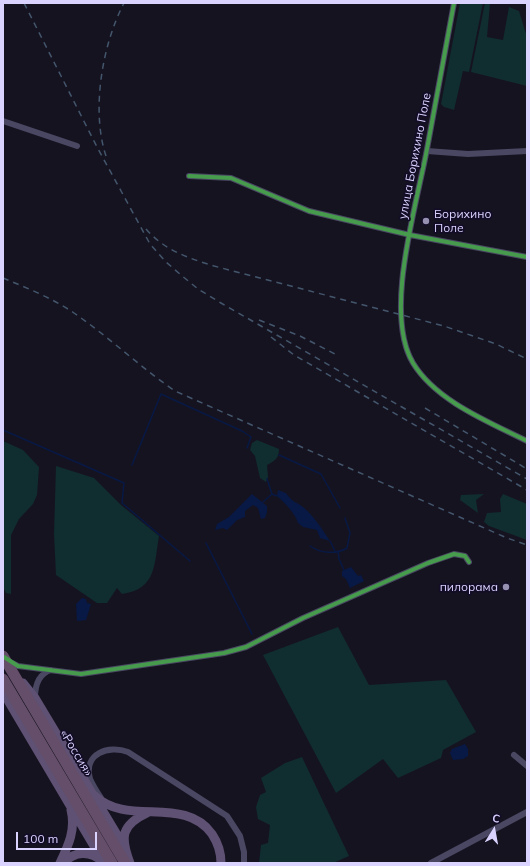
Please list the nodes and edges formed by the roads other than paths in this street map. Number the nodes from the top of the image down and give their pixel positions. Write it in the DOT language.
graph roads {
  1 [pos="454,3"];
  2 [pos="3,120"];
  3 [pos="77,146"];
  4 [pos="427,151"];
  5 [pos="527,151"];
  6 [pos="189,176"];
  7 [pos="410,235"];
  8 [pos="527,257"];
  9 [pos="527,441"];
  10 [pos="469,562"];
  11 [pos="3,657"];
  12 [pos="10,669"];
  13 [pos="52,670"];
  14 [pos="3,679"];
  15 [pos="4,694"];
  16 [pos="35,698"];
  17 [pos="38,737"];
  18 [pos="514,755"];
  19 [pos="527,766"];
  20 [pos="55,777"];
  21 [pos="91,791"];
  22 [pos="68,801"];
  23 [pos="104,803"];
  24 [pos="527,812"];
  25 [pos="147,813"];
  26 [pos="124,848"];
  27 [pos="60,863"];
  28 [pos="63,863"];
  29 [pos="104,863"];
  30 [pos="112,863"];
  31 [pos="125,863"];
  32 [pos="130,863"];
  33 [pos="221,863"];
  34 [pos="244,863"];
  35 [pos="431,863"];
  1 -- 4 [label="street, улица Борихино Поле"];
  2 -- 3 [label="street"];
  4 -- 5 [label="street"];
  4 -- 7 [label="street, улица Борихино Поле"];
  6 -- 7 [label="street"];
  7 -- 8 [label="street"];
  7 -- 9 [label="street, улица Борихино Поле"];
  10 -- 13 [label="street"];
  11 -- 12 [label="highway, «Россия»"];
  11 -- 13 [label="street"];
  12 -- 16 [label="main road"];
  12 -- 31 [label="highway, «Россия»"];
  13 -- 16 [label="street"];
  14 -- 17 [label="highway, «Россия»"];
  15 -- 20 [label="main road"];
  16 -- 21 [label="main road"];
  17 -- 20 [label="main road"];
  17 -- 30 [label="highway, «Россия»"];
  18 -- 19 [label="street"];
  20 -- 22 [label="main road"];
  21 -- 23 [label="main road"];
  21 -- 26 [label="main road"];
  22 -- 27 [label="main road"];
  22 -- 29 [label="main road"];
  23 -- 25 [label="main road"];
  23 -- 34 [label="street"];
  24 -- 35 [label="street"];
  25 -- 26 [label="main road"];
  25 -- 33 [label="main road"];
  26 -- 32 [label="main road"];
  28 -- 29 [label="main road"];
}
